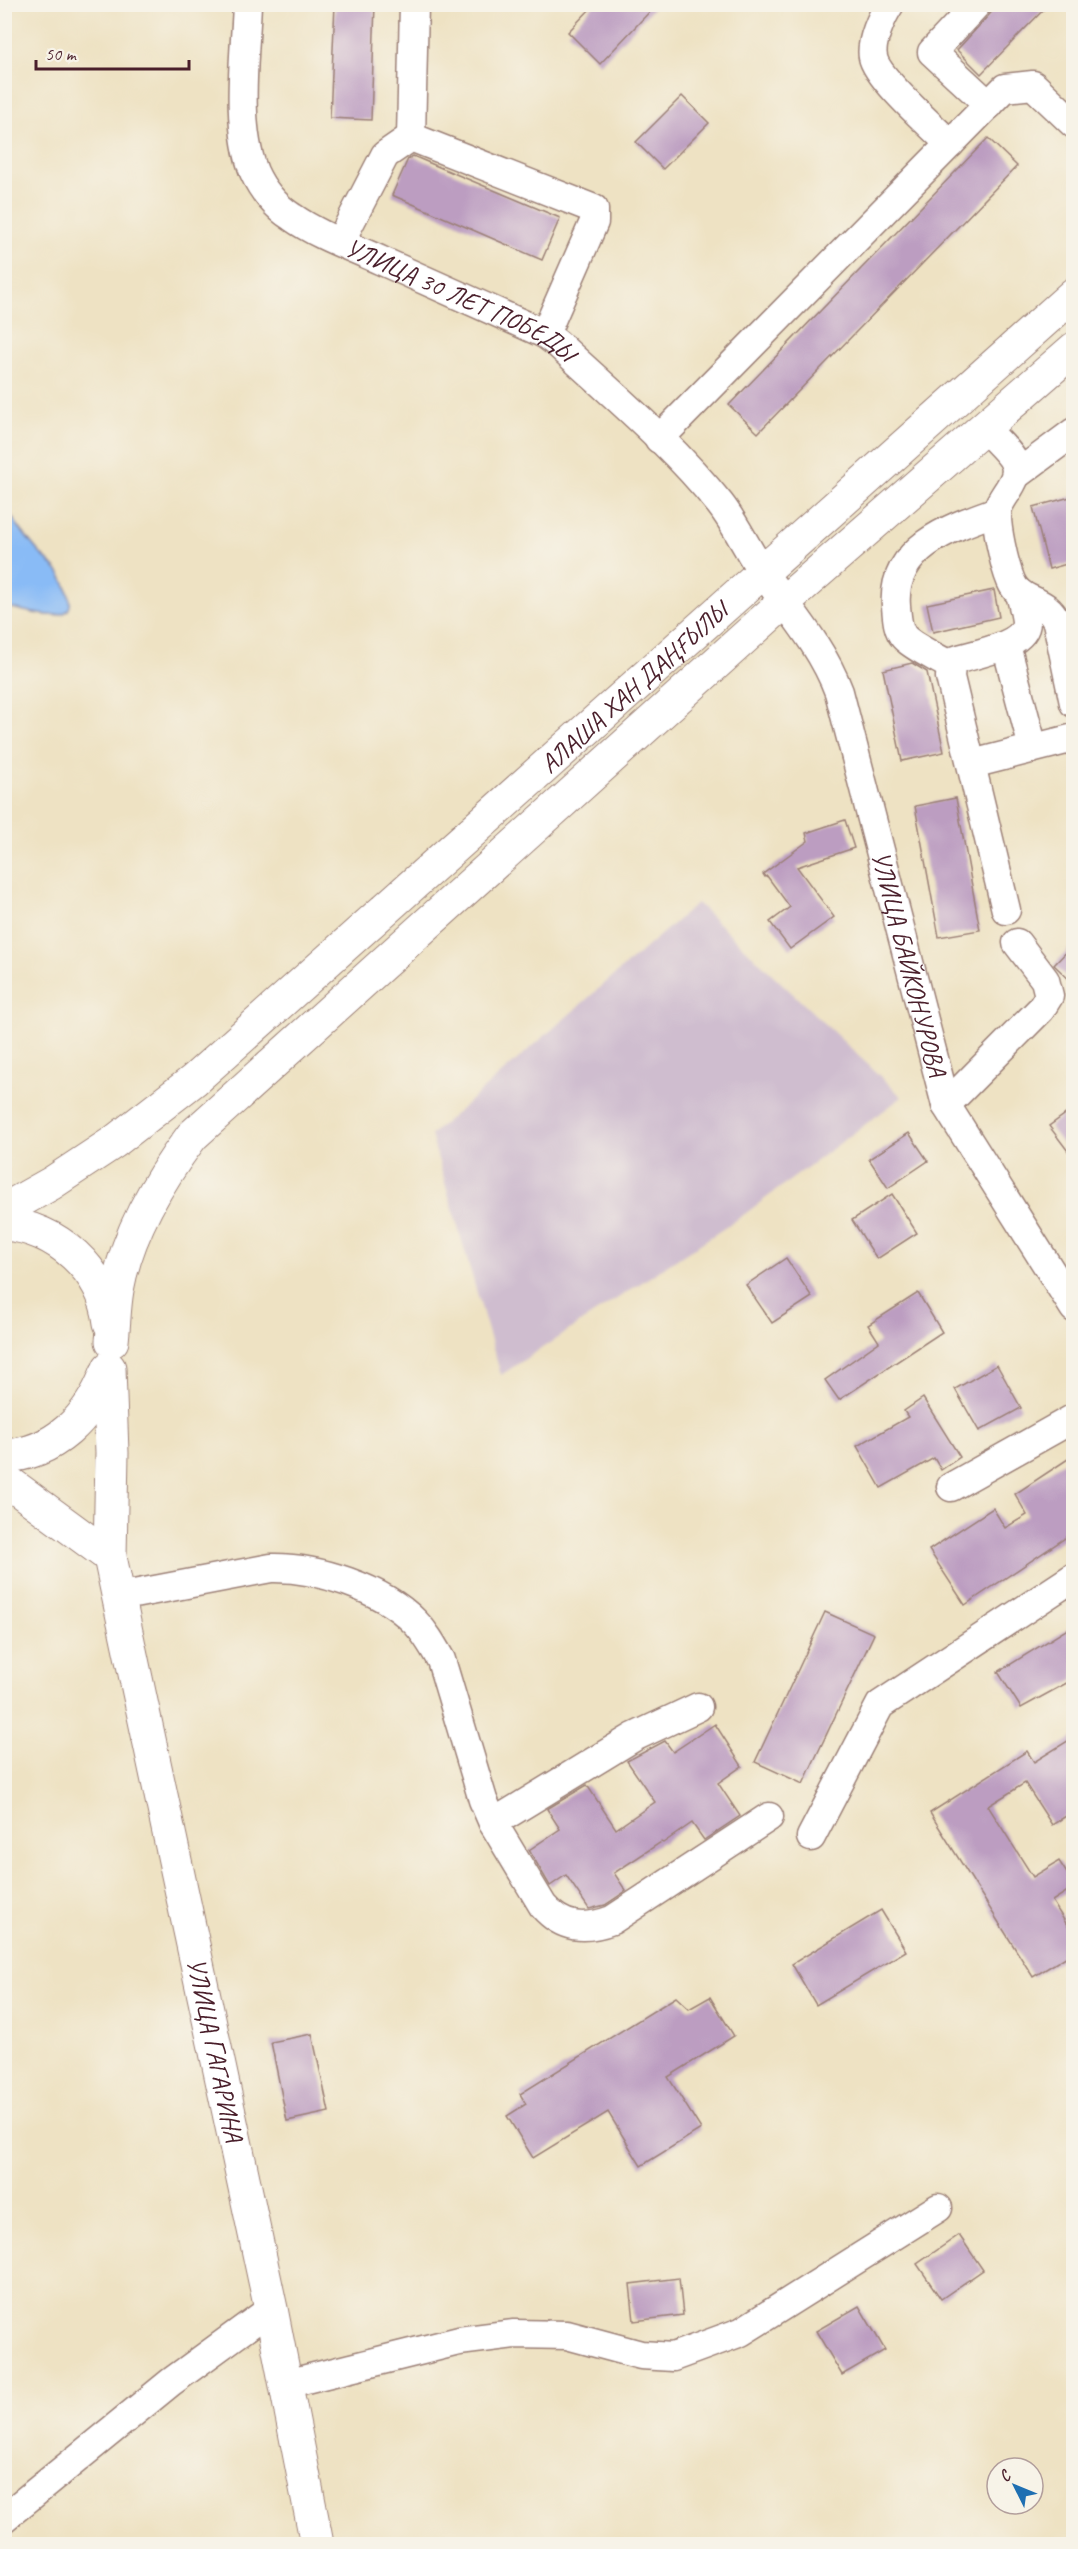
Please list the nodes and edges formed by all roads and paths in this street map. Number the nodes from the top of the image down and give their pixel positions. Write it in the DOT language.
graph roads {
  1 [pos="247,4"];
  2 [pos="414,4"];
  3 [pos="890,4"];
  4 [pos="977,4"];
  5 [pos="989,105"];
  6 [pos="1069,111"];
  7 [pos="411,137"];
  8 [pos="950,144"];
  9 [pos="340,242"];
  10 [pos="1074,294"];
  11 [pos="545,334"];
  12 [pos="1074,349"];
  13 [pos="984,427"];
  14 [pos="1074,432"];
  15 [pos="659,439"];
  16 [pos="1016,475"];
  17 [pos="997,511"];
  18 [pos="763,573"];
  19 [pos="1020,593"];
  20 [pos="784,602"];
  21 [pos="1006,645"];
  22 [pos="951,666"];
  23 [pos="1074,703"];
  24 [pos="1074,738"];
  25 [pos="1033,748"];
  26 [pos="972,764"];
  27 [pos="1006,910"];
  28 [pos="1017,943"];
  29 [pos="946,1105"];
  30 [pos="4,1210"];
  31 [pos="4,1224"];
  32 [pos="1074,1308"];
  33 [pos="110,1355"];
  34 [pos="1074,1418"];
  35 [pos="4,1456"];
  36 [pos="4,1479"];
  37 [pos="951,1487"];
  38 [pos="110,1557"];
  39 [pos="1074,1577"];
  40 [pos="118,1597"];
  41 [pos="698,1707"];
  42 [pos="769,1817"];
  43 [pos="493,1823"];
  44 [pos="811,1837"];
  45 [pos="938,2208"];
  46 [pos="271,2309"];
  47 [pos="286,2384"];
  48 [pos="4,2518"];
  49 [pos="317,2544"];
  1 -- 9 [label="street, УЛИЦА 30 ЛЕТ ПОБЕДЫ"];
  2 -- 7 [label="street"];
  3 -- 8 [label="street"];
  4 -- 5 [label="street"];
  5 -- 6 [label="street"];
  5 -- 8 [label="street"];
  7 -- 9 [label="street"];
  7 -- 11 [label="street"];
  8 -- 15 [label="street"];
  9 -- 11 [label="street, УЛИЦА 30 ЛЕТ ПОБЕДЫ"];
  10 -- 18 [label="main road, АЛАША ХАН ДАҢҒЫЛЫ"];
  11 -- 15 [label="street, УЛИЦА 30 ЛЕТ ПОБЕДЫ"];
  12 -- 13 [label="main road, АЛАША ХАН ДАҢҒЫЛЫ"];
  13 -- 16 [label="street"];
  13 -- 20 [label="main road, АЛАША ХАН ДАҢҒЫЛЫ"];
  14 -- 16 [label="street"];
  15 -- 18 [label="street, УЛИЦА 30 ЛЕТ ПОБЕДЫ"];
  16 -- 17 [label="street"];
  17 -- 19 [label="street"];
  17 -- 22 [label="street"];
  18 -- 20 [label="street, УЛИЦА БАЙКОНУРОВА"];
  18 -- 30 [label="main road, АЛАША ХАН ДАҢҒЫЛЫ"];
  19 -- 21 [label="street"];
  19 -- 23 [label="street"];
  20 -- 29 [label="street, УЛИЦА БАЙКОНУРОВА"];
  20 -- 33 [label="main road, АЛАША ХАН ДАҢҒЫЛЫ"];
  21 -- 22 [label="street"];
  21 -- 25 [label="street"];
  22 -- 26 [label="street"];
  24 -- 25 [label="street"];
  25 -- 26 [label="street"];
  26 -- 27 [label="street"];
  28 -- 29 [label="street"];
  29 -- 32 [label="street, УЛИЦА БАЙКОНУРОВА"];
  31 -- 33 [label="main road"];
  33 -- 35 [label="main road"];
  33 -- 38 [label="main road, УЛИЦА ГАГАРИНА"];
  34 -- 37 [label="street"];
  36 -- 38 [label="main road"];
  38 -- 40 [label="main road, УЛИЦА ГАГАРИНА"];
  39 -- 44 [label="street"];
  40 -- 43 [label="street"];
  40 -- 46 [label="main road, УЛИЦА ГАГАРИНА"];
  41 -- 43 [label="street"];
  42 -- 43 [label="street"];
  45 -- 47 [label="street"];
  46 -- 47 [label="main road, УЛИЦА ГАГАРИНА"];
  46 -- 48 [label="street"];
  47 -- 49 [label="main road, УЛИЦА ГАГАРИНА"];
}
